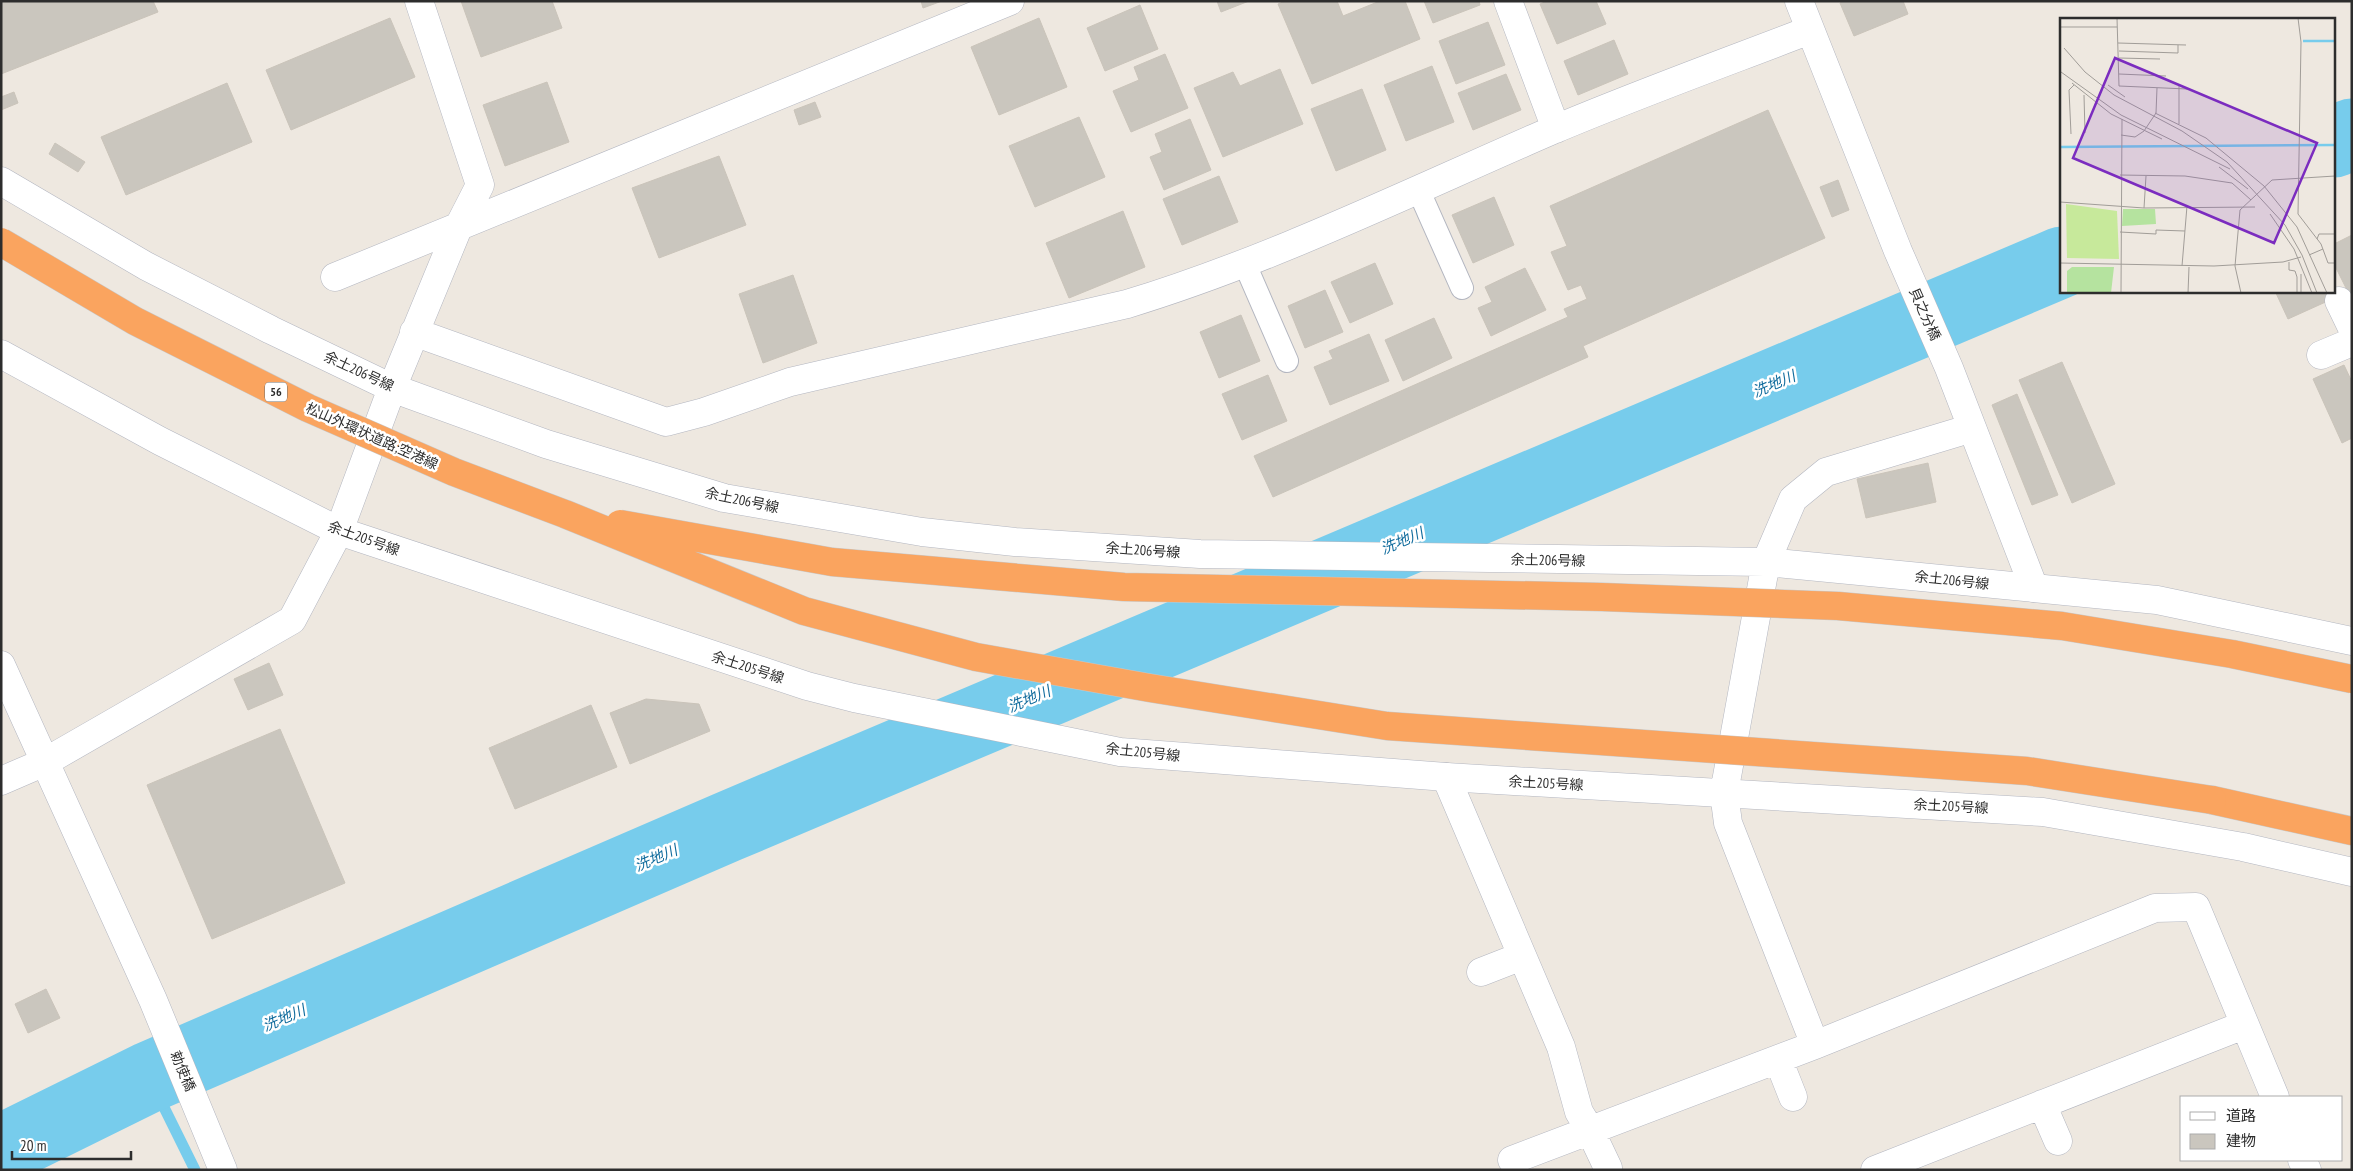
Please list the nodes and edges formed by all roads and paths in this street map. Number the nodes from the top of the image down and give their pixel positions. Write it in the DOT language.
graph roads {
  1 [pos="419,1"];
  2 [pos="1010,1"];
  3 [pos="1508,1"];
  4 [pos="1799,1"];
  5 [pos="1810,30"];
  6 [pos="1556,129"];
  7 [pos="1,181"];
  8 [pos="1418,189"];
  9 [pos="458,228"];
  10 [pos="1,242"];
  11 [pos="1244,262"];
  12 [pos="335,277"];
  13 [pos="1462,288"];
  14 [pos="2339,301"];
  15 [pos="2352,328"];
  16 [pos="414,332"];
  17 [pos="2352,342"];
  18 [pos="1,354"];
  19 [pos="2321,355"];
  20 [pos="1287,361"];
  21 [pos="392,388"];
  22 [pos="1972,428"];
  23 [pos="565,514"];
  24 [pos="339,531"];
  25 [pos="1766,562"];
  26 [pos="2034,588"];
  27 [pos="2352,641"];
  28 [pos="1,665"];
  29 [pos="2352,679"];
  30 [pos="45,762"];
  31 [pos="1446,777"];
  32 [pos="1,781"];
  33 [pos="1724,793"];
  34 [pos="2352,831"];
  35 [pos="2352,872"];
  36 [pos="1522,956"];
  37 [pos="1481,972"];
  38 [pos="2244,1025"];
  39 [pos="1815,1045"];
  40 [pos="1778,1059"];
  41 [pos="2275,1096"];
  42 [pos="1793,1097"];
  43 [pos="2042,1104"];
  44 [pos="1590,1130"];
  45 [pos="2058,1141"];
  46 [pos="1512,1160"];
  47 [pos="1608,1168"];
  48 [pos="223,1170"];
  49 [pos="1875,1170"];
  1 -- 9 [label="street"];
  2 -- 9 [label="street"];
  3 -- 6 [label="street"];
  4 -- 5 [label="street, 貝之分橋"];
  5 -- 6 [label="street"];
  5 -- 22 [label="street, 貝之分橋"];
  6 -- 8 [label="street"];
  7 -- 21 [label="street, 余土206号線"];
  8 -- 11 [label="street"];
  8 -- 13 [label="lane"];
  9 -- 12 [label="street"];
  9 -- 16 [label="street"];
  10 -- 23 [label="highway, 松山外環状道路;空港線 / 56, bridge"];
  11 -- 16 [label="street"];
  11 -- 20 [label="lane"];
  14 -- 15 [label="street"];
  16 -- 21 [label="street"];
  17 -- 19 [label="street"];
  18 -- 24 [label="street, 余土205号線"];
  21 -- 24 [label="street"];
  21 -- 25 [label="street, 余土206号線"];
  22 -- 25 [label="street"];
  22 -- 26 [label="street, 貝之分橋"];
  23 -- 29 [label="highway, bridge"];
  23 -- 34 [label="highway, bridge"];
  24 -- 30 [label="street"];
  24 -- 31 [label="street, 余土205号線"];
  25 -- 26 [label="street, 余土206号線"];
  25 -- 33 [label="street"];
  26 -- 27 [label="street, 余土206号線"];
  28 -- 30 [label="street, 勅使橋"];
  30 -- 32 [label="street"];
  30 -- 48 [label="street, 勅使橋"];
  31 -- 33 [label="street, 余土205号線"];
  31 -- 36 [label="street"];
  33 -- 35 [label="street, 余土205号線"];
  33 -- 39 [label="street"];
  36 -- 37 [label="street"];
  36 -- 44 [label="street"];
  38 -- 39 [label="street"];
  38 -- 41 [label="street"];
  38 -- 43 [label="street"];
  39 -- 40 [label="street"];
  40 -- 42 [label="street"];
  40 -- 44 [label="street"];
  43 -- 45 [label="street"];
  43 -- 49 [label="street"];
  44 -- 46 [label="street"];
  44 -- 47 [label="street"];
}
